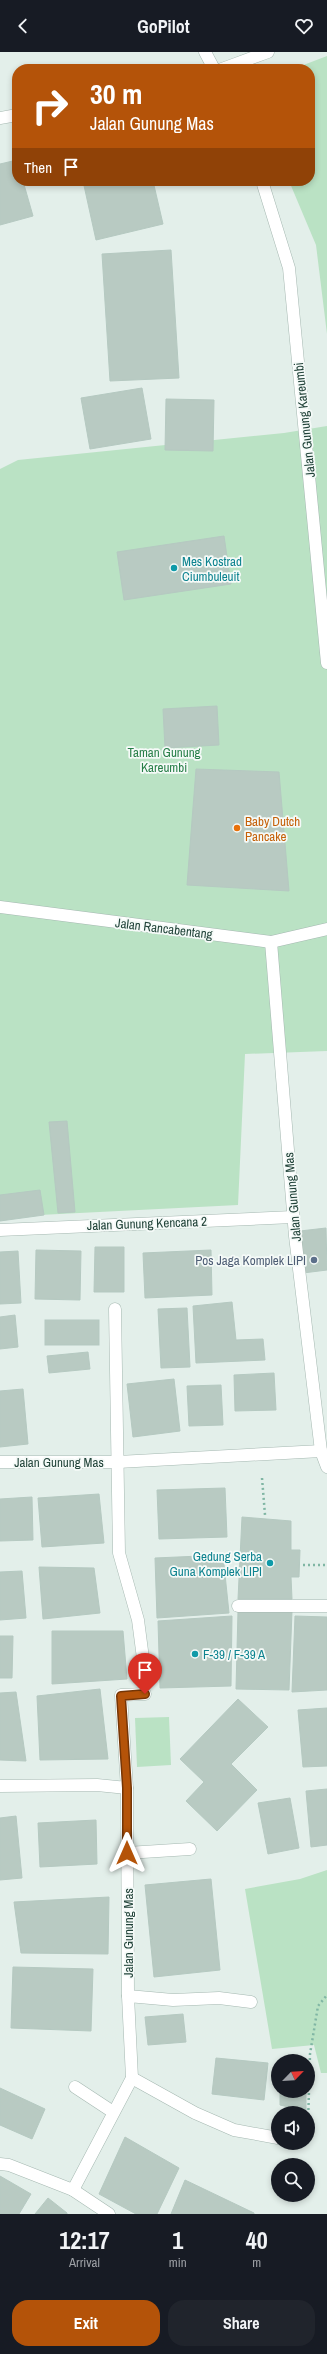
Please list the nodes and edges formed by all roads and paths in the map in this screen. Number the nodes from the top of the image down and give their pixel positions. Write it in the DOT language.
graph roads {
  1 [pos="205,52"];
  2 [pos="268,52"];
  3 [pos="211,64"];
  4 [pos="236,64"];
  5 [pos="12,116"];
  6 [pos="0,118"];
  7 [pos="264,186"];
  8 [pos="327,663"];
  9 [pos="0,907"];
  10 [pos="327,929"];
  11 [pos="271,942"];
  12 [pos="293,1217"];
  13 [pos="0,1230"];
  14 [pos="115,1309"];
  15 [pos="321,1451"];
  16 [pos="261,1454"];
  17 [pos="0,1462"];
  18 [pos="118,1462"];
  19 [pos="327,1467"];
  20 [pos="265,1515"];
  21 [pos="303,1565"];
  22 [pos="327,1565"];
  23 [pos="238,1606"];
  24 [pos="327,1606"];
  25 [pos="144,1666"];
  26 [pos="145,1694"];
  27 [pos="0,1786"];
  28 [pos="127,1788"];
  29 [pos="190,1849"];
  30 [pos="127,1853"];
  31 [pos="327,1995"];
  32 [pos="128,1996"];
  33 [pos="251,2002"];
  34 [pos="132,2078"];
  35 [pos="75,2087"];
  36 [pos="309,2106"];
  37 [pos="113,2112"];
  38 [pos="271,2137"];
  39 [pos="0,2164"];
  40 [pos="73,2190"];
  41 [pos="109,2214"];
  1 -- 3 [label="street"];
  2 -- 4 [label="street"];
  5 -- 6 [label="street"];
  7 -- 8 [label="street, Jalan Gunung Kareumbi"];
  9 -- 11 [label="street, Jalan Rancabentang"];
  10 -- 11 [label="street, Jalan Rancabentang"];
  11 -- 12 [label="street, Jalan Gunung Mas"];
  12 -- 13 [label="street, Jalan Gunung Kencana 2"];
  12 -- 15 [label="street, Jalan Gunung Mas"];
  14 -- 18 [label="street, Jalan Gunung Mas"];
  15 -- 16 [label="street, Jalan Gunung Mas"];
  15 -- 19 [label="street, Jalan Gunung Mas"];
  16 -- 18 [label="street, Jalan Gunung Mas"];
  16 -- 20 [label="path"];
  17 -- 18 [label="street, Jalan Gunung Mas"];
  18 -- 25 [label="street, Jalan Gunung Mas"];
  21 -- 22 [label="path"];
  23 -- 24 [label="street"];
  26 -- 28 [label="street, Jalan Gunung Mas"];
  27 -- 28 [label="street"];
  28 -- 30 [label="street, Jalan Gunung Mas"];
  29 -- 30 [label="street"];
  30 -- 32 [label="street, Jalan Gunung Mas"];
  31 -- 36 [label="path"];
  32 -- 33 [label="street"];
  32 -- 34 [label="street, Jalan Gunung Mas"];
  34 -- 37 [label="street"];
  34 -- 38 [label="street"];
  35 -- 37 [label="street"];
  37 -- 40 [label="street"];
  39 -- 40 [label="street"];
  40 -- 41 [label="street"];
}
